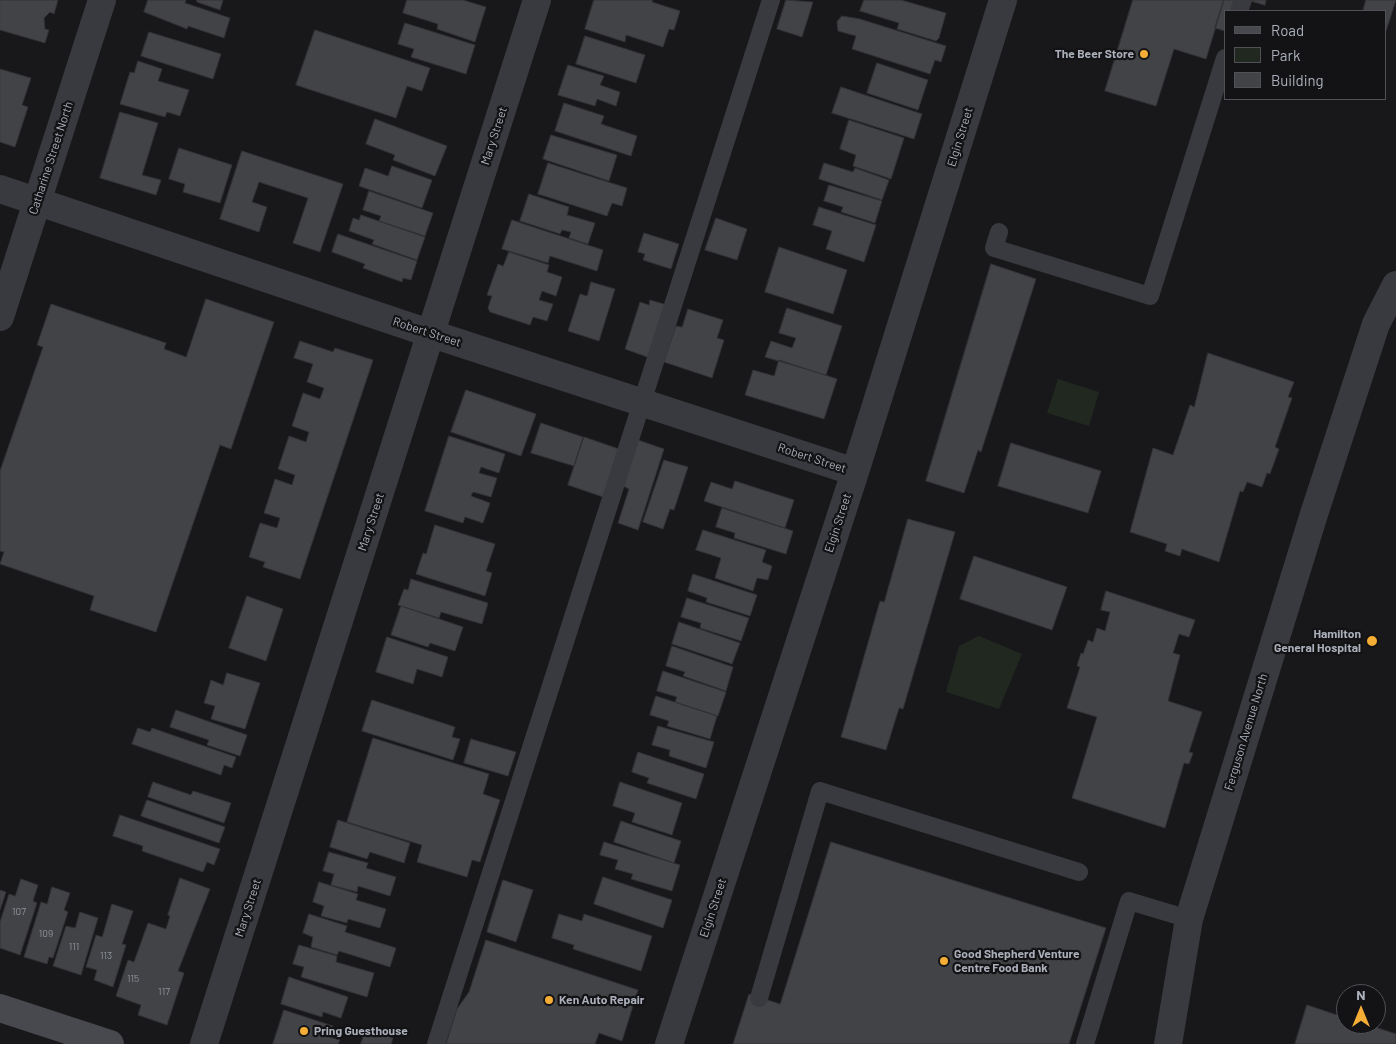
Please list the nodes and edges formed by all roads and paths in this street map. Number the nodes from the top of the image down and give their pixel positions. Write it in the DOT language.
graph roads {
  1 [pos="100,0"];
  2 [pos="537,0"];
  3 [pos="771,0"];
  4 [pos="1002,0"];
  5 [pos="1224,61"];
  6 [pos="0,189"];
  7 [pos="37,202"];
  8 [pos="999,232"];
  9 [pos="1396,285"];
  10 [pos="0,317"];
  11 [pos="432,334"];
  12 [pos="641,402"];
  13 [pos="855,472"];
  14 [pos="1080,872"];
  15 [pos="1189,919"];
  16 [pos="759,998"];
  17 [pos="0,1008"];
  18 [pos="110,1044"];
  19 [pos="204,1044"];
  20 [pos="436,1044"];
  21 [pos="669,1044"];
  22 [pos="1085,1044"];
  23 [pos="1168,1044"];
  1 -- 7 [label="street, Catharine Street North"];
  2 -- 11 [label="street, Mary Street"];
  3 -- 12 [label="lane"];
  4 -- 13 [label="street, Elgin Street"];
  5 -- 8 [label="lane"];
  6 -- 7 [label="street, Robert Street"];
  7 -- 10 [label="street, Catharine Street North"];
  7 -- 11 [label="street, Robert Street"];
  9 -- 15 [label="street, Ferguson Avenue North"];
  11 -- 12 [label="street, Robert Street"];
  11 -- 19 [label="street, Mary Street"];
  12 -- 13 [label="street, Robert Street"];
  12 -- 20 [label="lane"];
  13 -- 21 [label="street, Elgin Street"];
  14 -- 16 [label="lane"];
  15 -- 22 [label="lane"];
  15 -- 23 [label="street, Ferguson Avenue North"];
  17 -- 18 [label="main road"];
}
